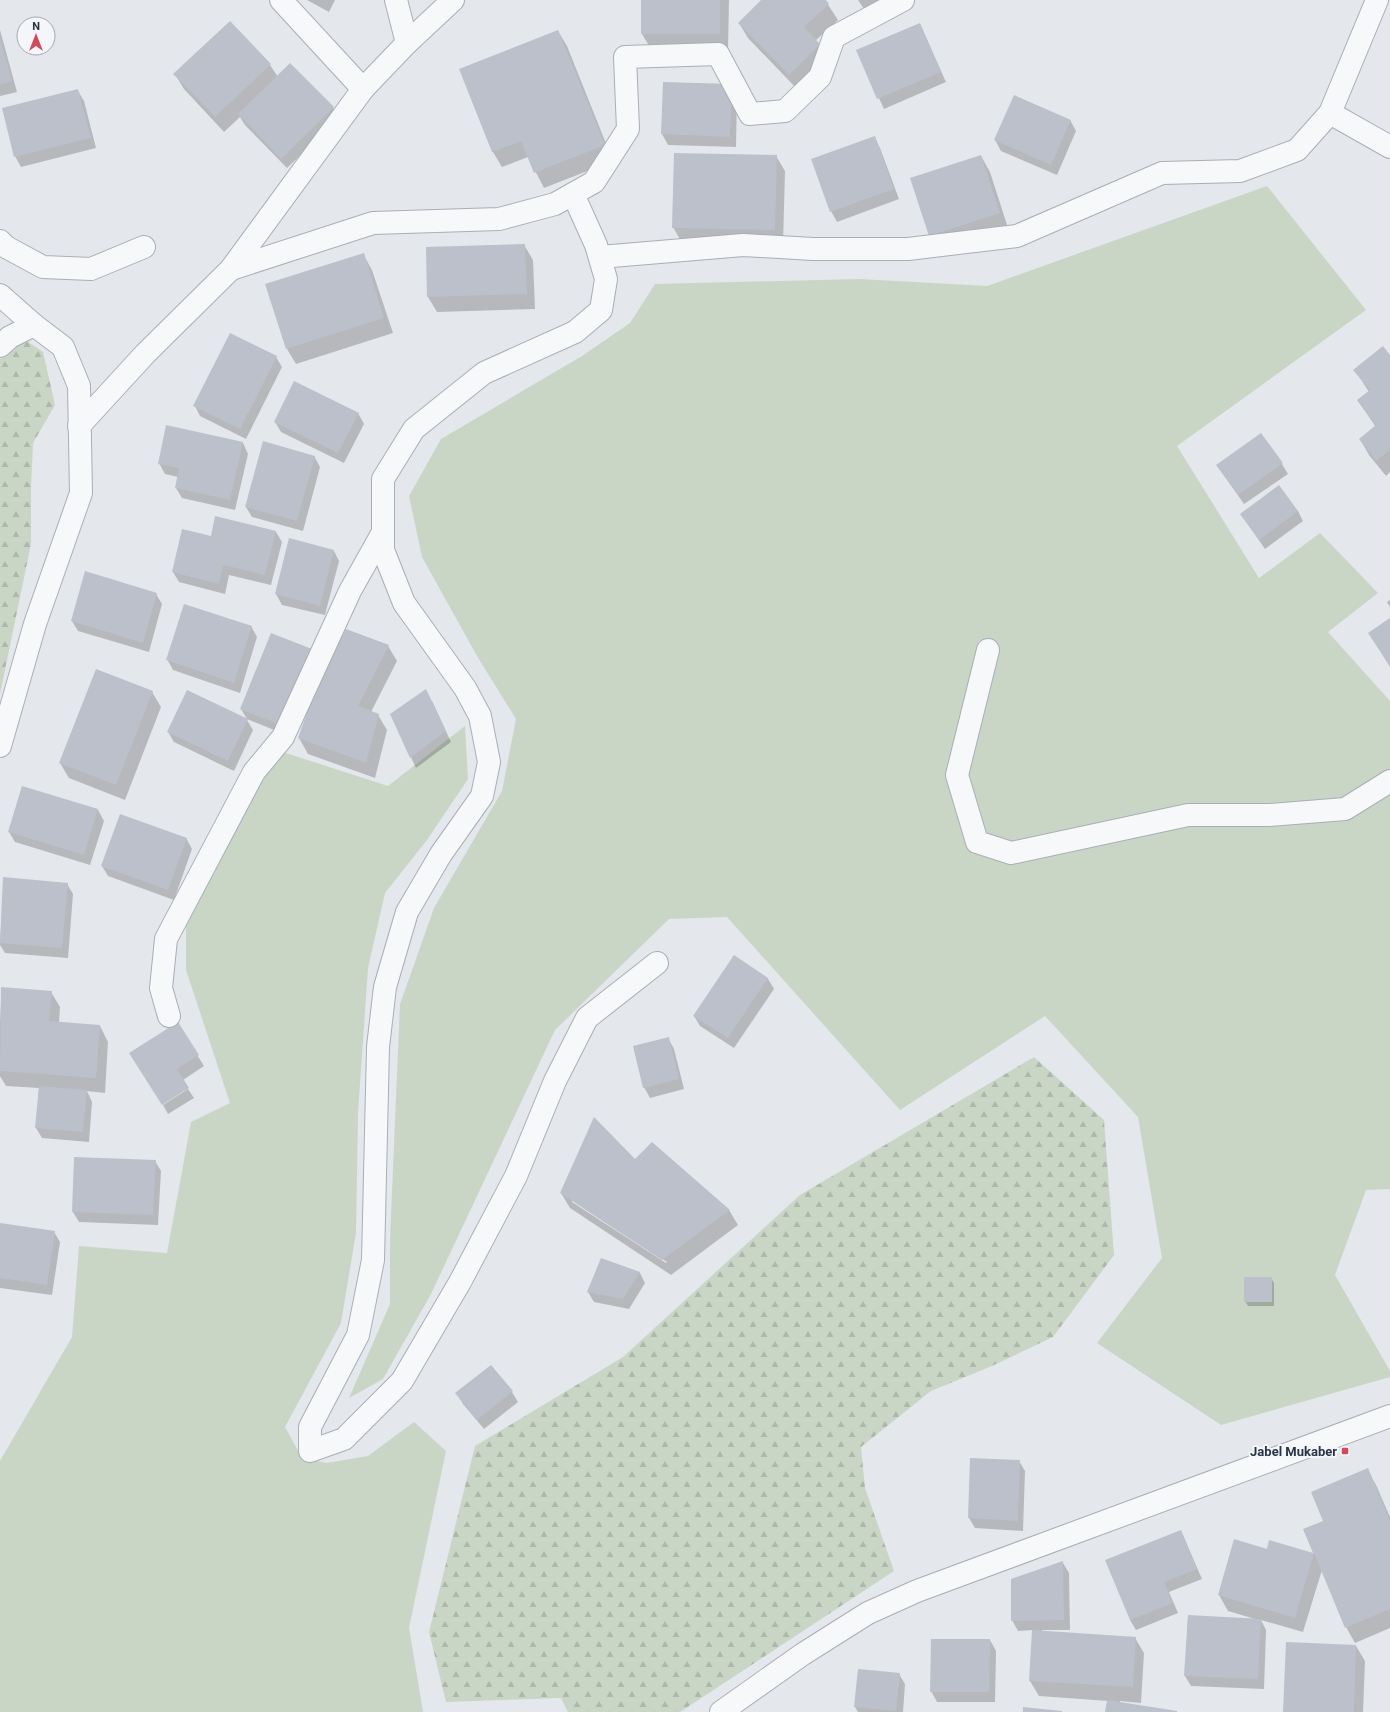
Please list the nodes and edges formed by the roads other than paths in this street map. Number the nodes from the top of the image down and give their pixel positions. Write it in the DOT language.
graph roads {
  1 [pos="281,0"];
  2 [pos="396,0"];
  3 [pos="453,0"];
  4 [pos="903,0"];
  5 [pos="1377,0"];
  6 [pos="407,43"];
  7 [pos="363,89"];
  8 [pos="1330,113"];
  9 [pos="1390,148"];
  10 [pos="573,194"];
  11 [pos="0,241"];
  12 [pos="144,247"];
  13 [pos="600,257"];
  14 [pos="231,269"];
  15 [pos="0,295"];
  16 [pos="34,325"];
  17 [pos="0,346"];
  18 [pos="79,426"];
  19 [pos="383,532"];
  20 [pos="988,650"];
  21 [pos="0,746"];
  22 [pos="1390,781"];
  23 [pos="657,963"];
  24 [pos="169,1016"];
  25 [pos="1390,1416"];
  26 [pos="721,1712"];
  1 -- 7 [label="street"];
  2 -- 6 [label="street"];
  3 -- 6 [label="street"];
  4 -- 10 [label="street"];
  5 -- 8 [label="street"];
  6 -- 7 [label="street"];
  7 -- 14 [label="street"];
  8 -- 9 [label="street"];
  8 -- 13 [label="street"];
  10 -- 13 [label="street"];
  10 -- 14 [label="street"];
  11 -- 12 [label="street"];
  13 -- 19 [label="street"];
  14 -- 18 [label="street"];
  15 -- 16 [label="street"];
  16 -- 17 [label="street"];
  16 -- 18 [label="street"];
  18 -- 21 [label="street"];
  19 -- 23 [label="street"];
  19 -- 24 [label="street"];
  20 -- 22 [label="street"];
  25 -- 26 [label="street"];
}
